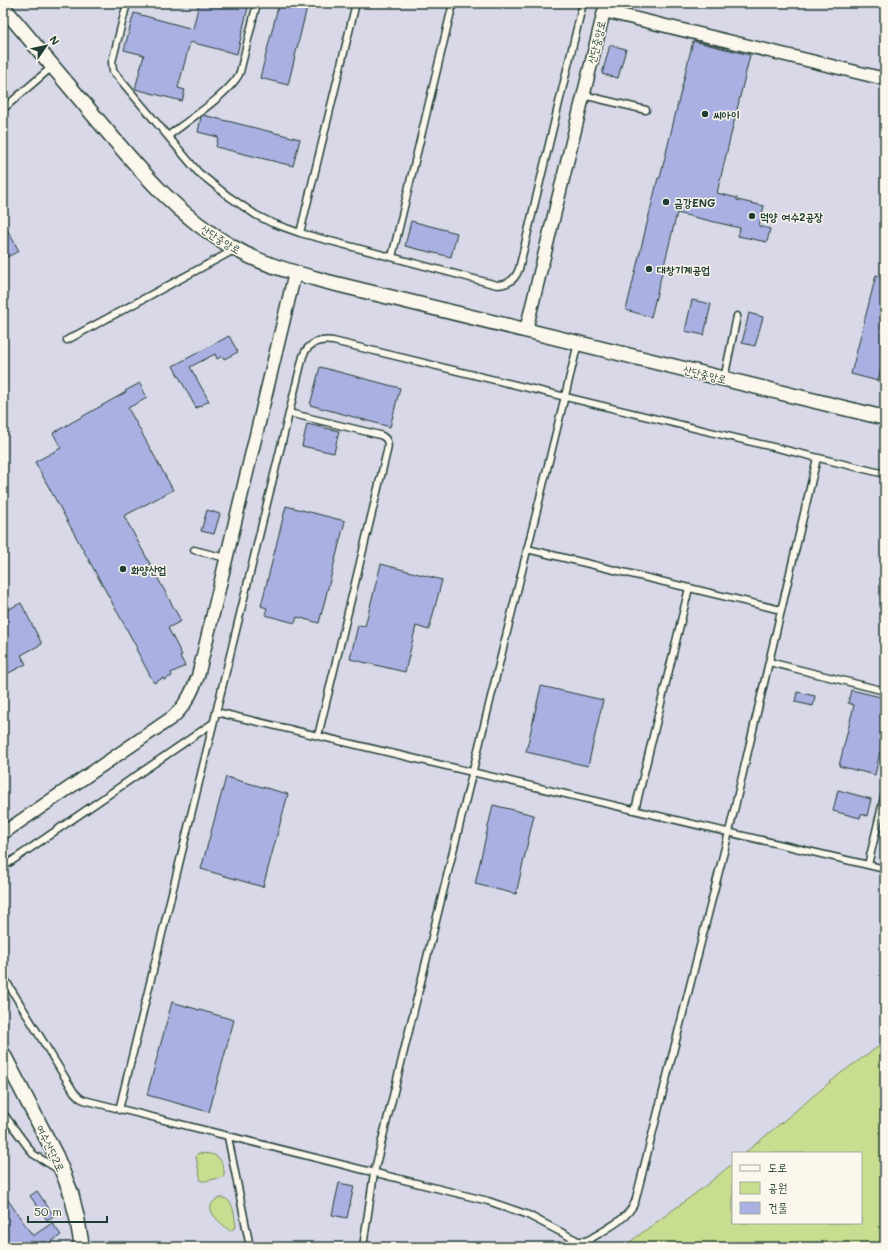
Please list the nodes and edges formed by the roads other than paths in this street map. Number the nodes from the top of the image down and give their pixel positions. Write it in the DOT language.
graph roads {
  1 [pos="127,3"];
  2 [pos="257,3"];
  3 [pos="356,3"];
  4 [pos="453,3"];
  5 [pos="583,3"];
  6 [pos="3,7"];
  7 [pos="605,7"];
  8 [pos="53,66"];
  9 [pos="885,79"];
  10 [pos="583,95"];
  11 [pos="3,109"];
  12 [pos="646,110"];
  13 [pos="168,136"];
  14 [pos="300,233"];
  15 [pos="235,249"];
  16 [pos="392,257"];
  17 [pos="295,273"];
  18 [pos="737,316"];
  19 [pos="526,330"];
  20 [pos="67,340"];
  21 [pos="578,343"];
  22 [pos="724,379"];
  23 [pos="564,397"];
  24 [pos="289,413"];
  25 [pos="885,418"];
  26 [pos="817,458"];
  27 [pos="885,474"];
  28 [pos="527,549"];
  29 [pos="194,550"];
  30 [pos="226,558"];
  31 [pos="689,588"];
  32 [pos="781,610"];
  33 [pos="769,662"];
  34 [pos="885,691"];
  35 [pos="216,712"];
  36 [pos="213,723"];
  37 [pos="318,736"];
  38 [pos="473,772"];
  39 [pos="885,793"];
  40 [pos="635,810"];
  41 [pos="729,832"];
  42 [pos="3,833"];
  43 [pos="868,865"];
  44 [pos="3,867"];
  45 [pos="885,869"];
  46 [pos="3,976"];
  47 [pos="3,1054"];
  48 [pos="119,1110"];
  49 [pos="3,1113"];
  50 [pos="228,1137"];
  51 [pos="63,1173"];
  52 [pos="374,1174"];
  53 [pos="82,1247"];
  54 [pos="250,1247"];
  55 [pos="363,1247"];
  1 -- 13 [label="lane"];
  2 -- 13 [label="lane"];
  3 -- 14 [label="lane"];
  4 -- 16 [label="lane"];
  5 -- 16 [label="lane"];
  6 -- 8 [label="street, 산단중앙로"];
  7 -- 9 [label="street, 산단중앙로"];
  7 -- 10 [label="street, 산단중앙로"];
  8 -- 11 [label="lane"];
  8 -- 15 [label="street, 산단중앙로"];
  10 -- 12 [label="lane"];
  10 -- 19 [label="street, 산단중앙로"];
  13 -- 14 [label="lane"];
  14 -- 16 [label="lane"];
  15 -- 17 [label="street, 산단중앙로"];
  15 -- 20 [label="lane"];
  17 -- 19 [label="street, 산단중앙로"];
  17 -- 30 [label="street"];
  18 -- 22 [label="lane"];
  19 -- 21 [label="street, 산단중앙로"];
  21 -- 22 [label="street, 산단중앙로"];
  21 -- 23 [label="lane"];
  22 -- 25 [label="street, 산단중앙로"];
  23 -- 24 [label="lane"];
  23 -- 26 [label="lane"];
  23 -- 28 [label="lane"];
  24 -- 35 [label="lane"];
  24 -- 37 [label="lane"];
  26 -- 27 [label="lane"];
  26 -- 32 [label="lane"];
  28 -- 31 [label="lane"];
  28 -- 38 [label="lane"];
  29 -- 30 [label="lane"];
  30 -- 42 [label="street"];
  31 -- 32 [label="lane"];
  31 -- 40 [label="lane"];
  32 -- 33 [label="lane"];
  33 -- 34 [label="lane"];
  33 -- 41 [label="lane"];
  35 -- 36 [label="lane"];
  35 -- 37 [label="lane"];
  36 -- 44 [label="lane"];
  36 -- 48 [label="lane"];
  37 -- 38 [label="lane"];
  38 -- 40 [label="lane"];
  38 -- 52 [label="lane"];
  39 -- 43 [label="lane"];
  40 -- 41 [label="lane"];
  41 -- 43 [label="lane"];
  41 -- 52 [label="lane"];
  43 -- 45 [label="lane"];
  46 -- 48 [label="lane"];
  47 -- 51 [label="street, 여수산단2로"];
  48 -- 50 [label="lane"];
  49 -- 51 [label="lane"];
  50 -- 52 [label="lane"];
  50 -- 54 [label="lane"];
  51 -- 53 [label="street, 여수산단2로"];
  52 -- 55 [label="lane"];
}
